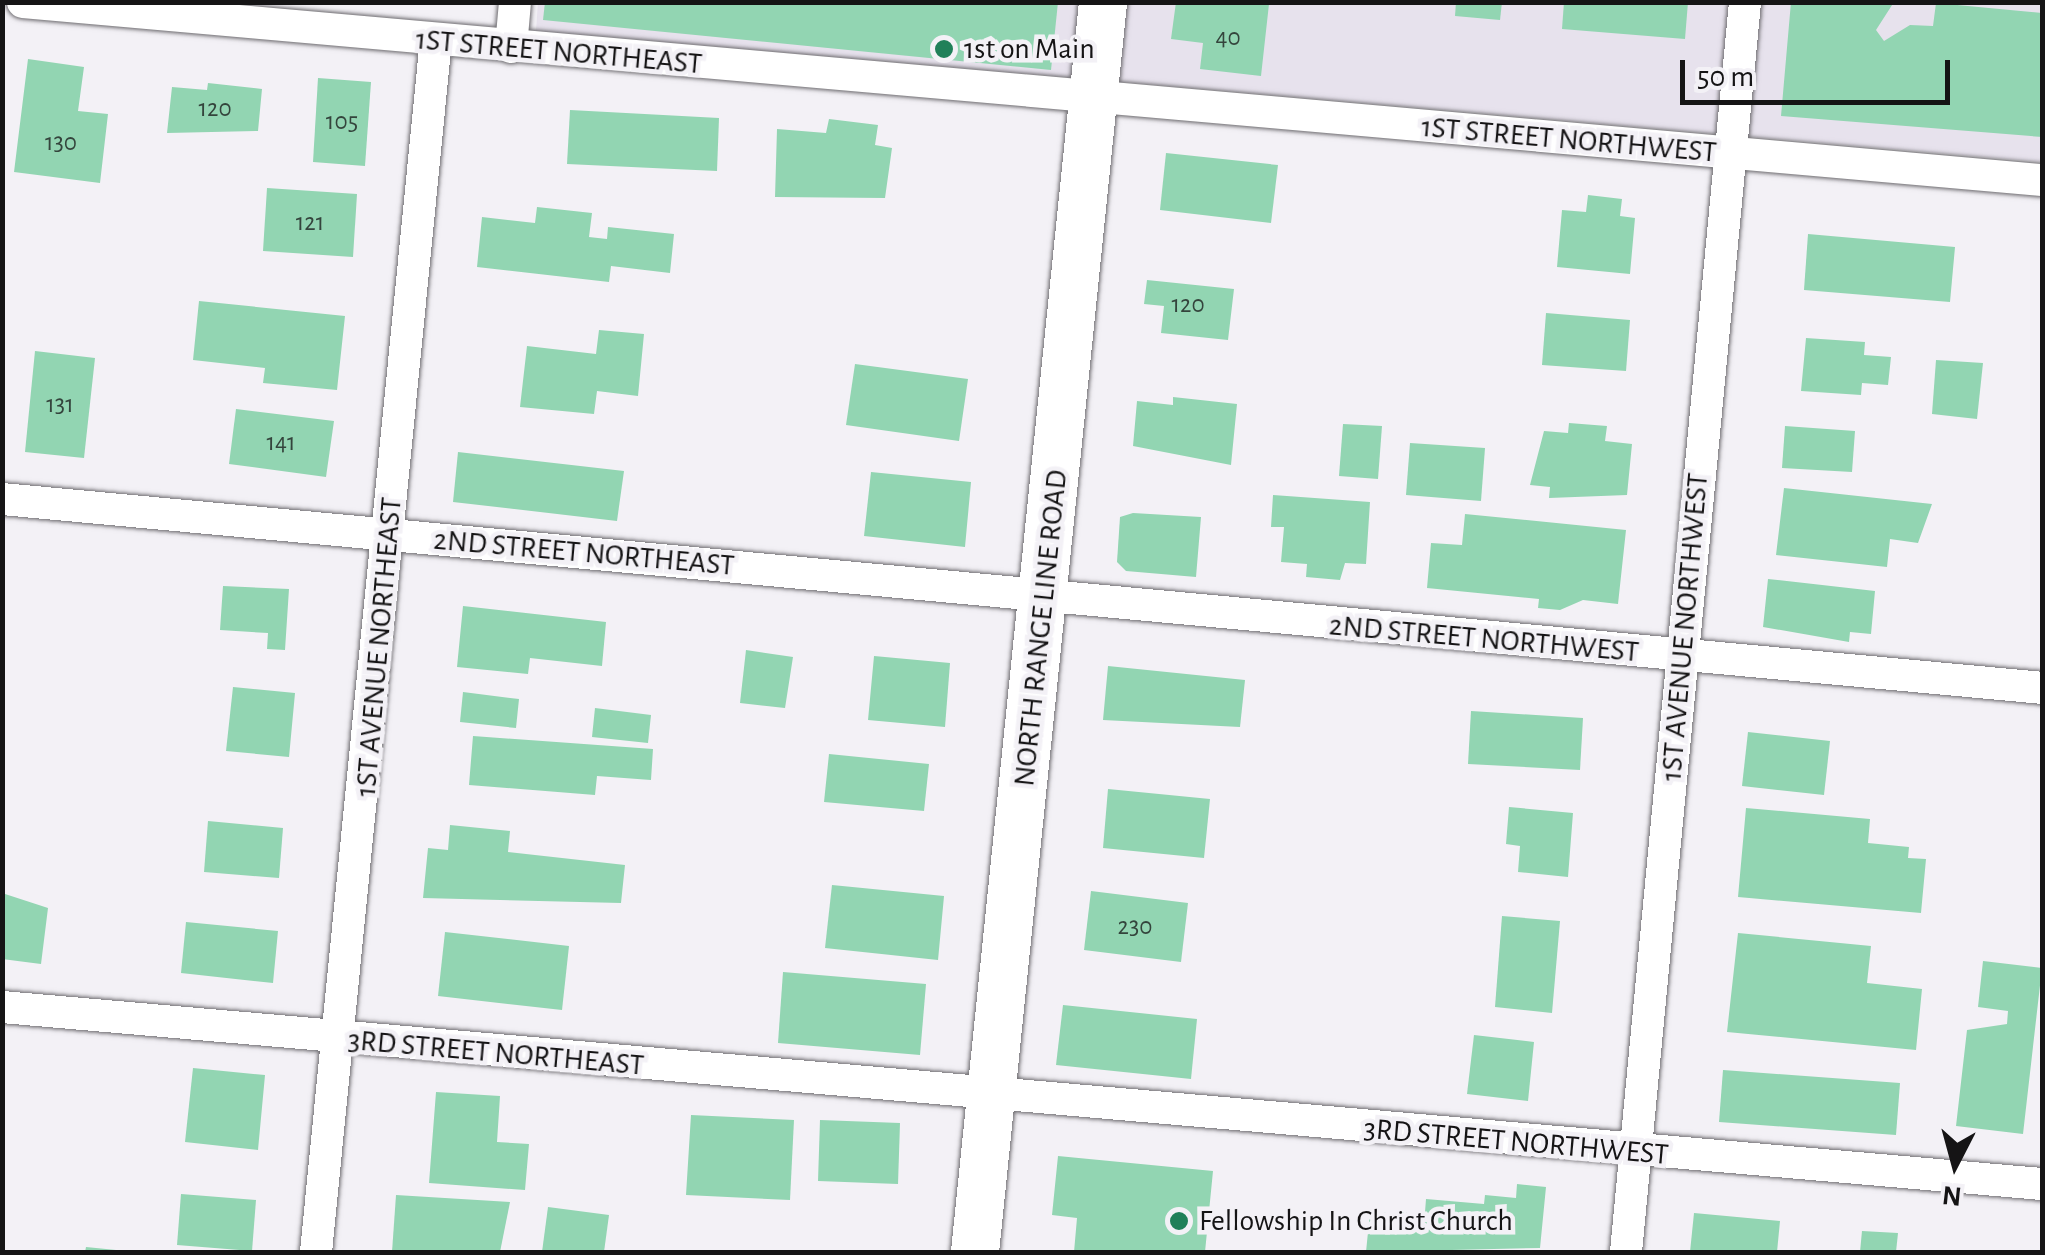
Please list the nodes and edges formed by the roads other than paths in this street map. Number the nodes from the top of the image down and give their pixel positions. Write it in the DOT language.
graph roads {
  1 [pos="24,2"];
  2 [pos="516,2"];
  3 [pos="1103,2"];
  4 [pos="1744,2"];
  5 [pos="436,40"];
  6 [pos="511,47"];
  7 [pos="1096,100"];
  8 [pos="1731,155"];
  9 [pos="2042,180"];
  10 [pos="2,499"];
  11 [pos="389,535"];
  12 [pos="1045,600"];
  13 [pos="1683,656"];
  14 [pos="2042,688"];
  15 [pos="2,1007"];
  16 [pos="339,1039"];
  17 [pos="990,1097"];
  18 [pos="1635,1152"];
  19 [pos="2042,1184"];
  20 [pos="316,1252"];
  21 [pos="975,1252"];
  22 [pos="1626,1252"];
  1 -- 5 [label="street, 1ST STREET NORTHEAST"];
  2 -- 6 [label="street"];
  3 -- 7 [label="main road, NORTH RANGE LINE ROAD"];
  4 -- 8 [label="street, 1ST AVENUE NORTHWEST"];
  5 -- 6 [label="street, 1ST STREET NORTHEAST"];
  5 -- 11 [label="street, 1ST AVENUE NORTHEAST"];
  6 -- 7 [label="street, 1ST STREET NORTHEAST"];
  7 -- 8 [label="street, 1ST STREET NORTHWEST"];
  7 -- 12 [label="main road, NORTH RANGE LINE ROAD"];
  8 -- 9 [label="street, 1ST STREET NORTHWEST"];
  8 -- 13 [label="street, 1ST AVENUE NORTHWEST"];
  10 -- 11 [label="street, 2ND STREET NORTHEAST"];
  11 -- 12 [label="street, 2ND STREET NORTHEAST"];
  11 -- 16 [label="street, 1ST AVENUE NORTHEAST"];
  12 -- 13 [label="street, 2ND STREET NORTHWEST"];
  12 -- 17 [label="main road, NORTH RANGE LINE ROAD"];
  13 -- 14 [label="street, 2ND STREET NORTHWEST"];
  13 -- 18 [label="street, 1ST AVENUE NORTHWEST"];
  15 -- 16 [label="street, 3RD STREET NORTHEAST"];
  16 -- 17 [label="street, 3RD STREET NORTHEAST"];
  16 -- 20 [label="street, 1ST AVENUE NORTHEAST"];
  17 -- 18 [label="street, 3RD STREET NORTHWEST"];
  17 -- 21 [label="main road, NORTH RANGE LINE ROAD"];
  18 -- 19 [label="street, 3RD STREET NORTHWEST"];
  18 -- 22 [label="street, 1ST AVENUE NORTHWEST"];
}
